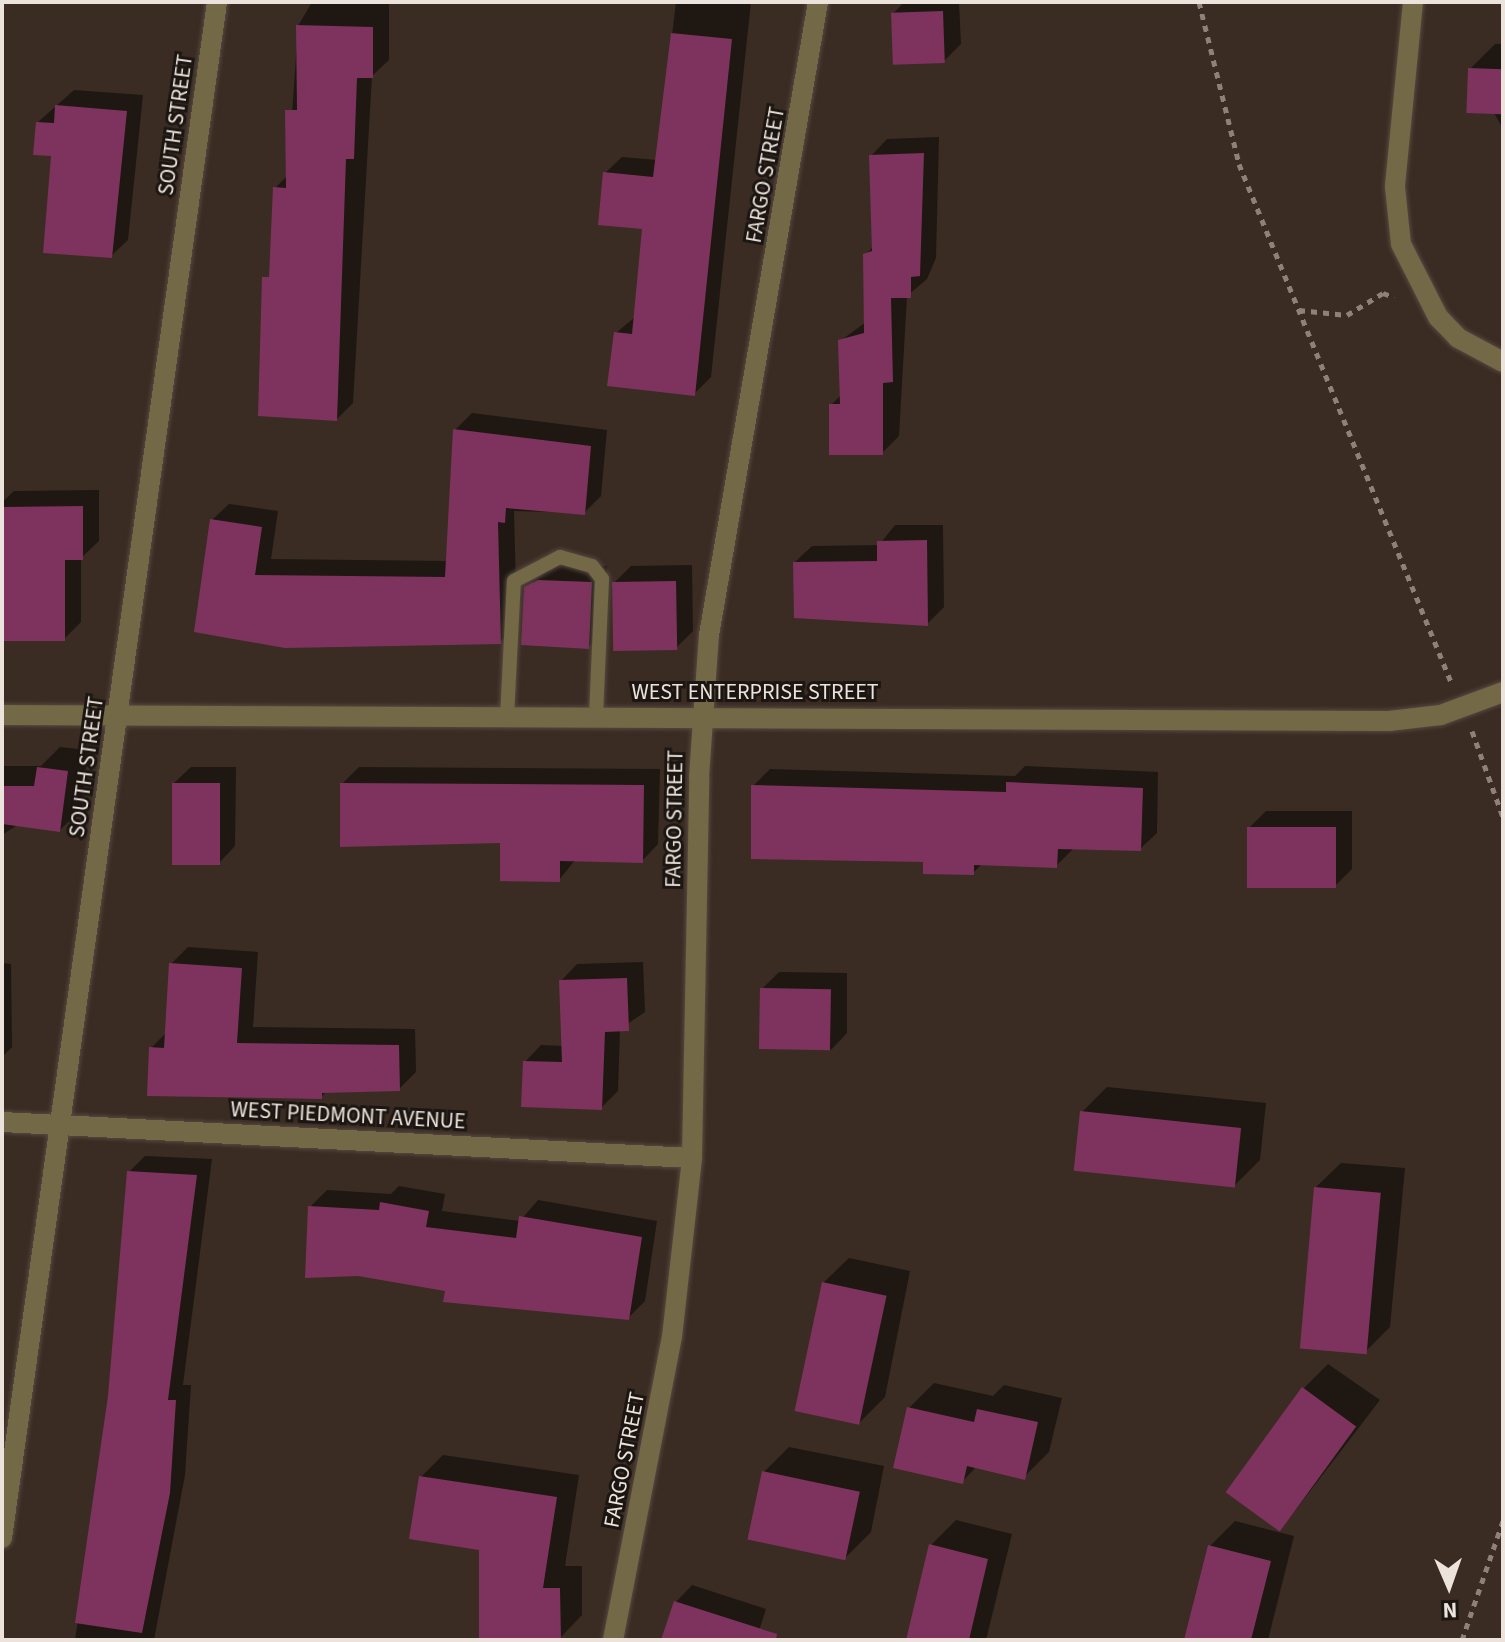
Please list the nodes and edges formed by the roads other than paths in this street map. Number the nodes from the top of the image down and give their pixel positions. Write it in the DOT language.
graph roads {
  1 [pos="217,2"];
  2 [pos="818,2"];
  3 [pos="1413,2"];
  4 [pos="1503,362"];
  5 [pos="1503,692"];
  6 [pos="2,715"];
  7 [pos="119,716"];
  8 [pos="507,717"];
  9 [pos="596,717"];
  10 [pos="700,717"];
  11 [pos="2,1122"];
  12 [pos="60,1125"];
  13 [pos="692,1158"];
  14 [pos="2,1538"];
  15 [pos="613,1640"];
  1 -- 7 [label="street, SOUTH STREET"];
  2 -- 10 [label="street, FARGO STREET"];
  3 -- 4 [label="street"];
  5 -- 10 [label="street, WEST ENTERPRISE STREET"];
  6 -- 7 [label="street, WEST ENTERPRISE STREET"];
  7 -- 8 [label="street, WEST ENTERPRISE STREET"];
  7 -- 12 [label="street, SOUTH STREET"];
  8 -- 9 [label="street, WEST ENTERPRISE STREET"];
  8 -- 9 [label="lane"];
  9 -- 10 [label="street, WEST ENTERPRISE STREET"];
  10 -- 13 [label="street, FARGO STREET"];
  11 -- 12 [label="street, WEST PIEDMONT AVENUE"];
  12 -- 13 [label="street, WEST PIEDMONT AVENUE"];
  12 -- 14 [label="street, SOUTH STREET"];
  13 -- 15 [label="street, FARGO STREET"];
}
